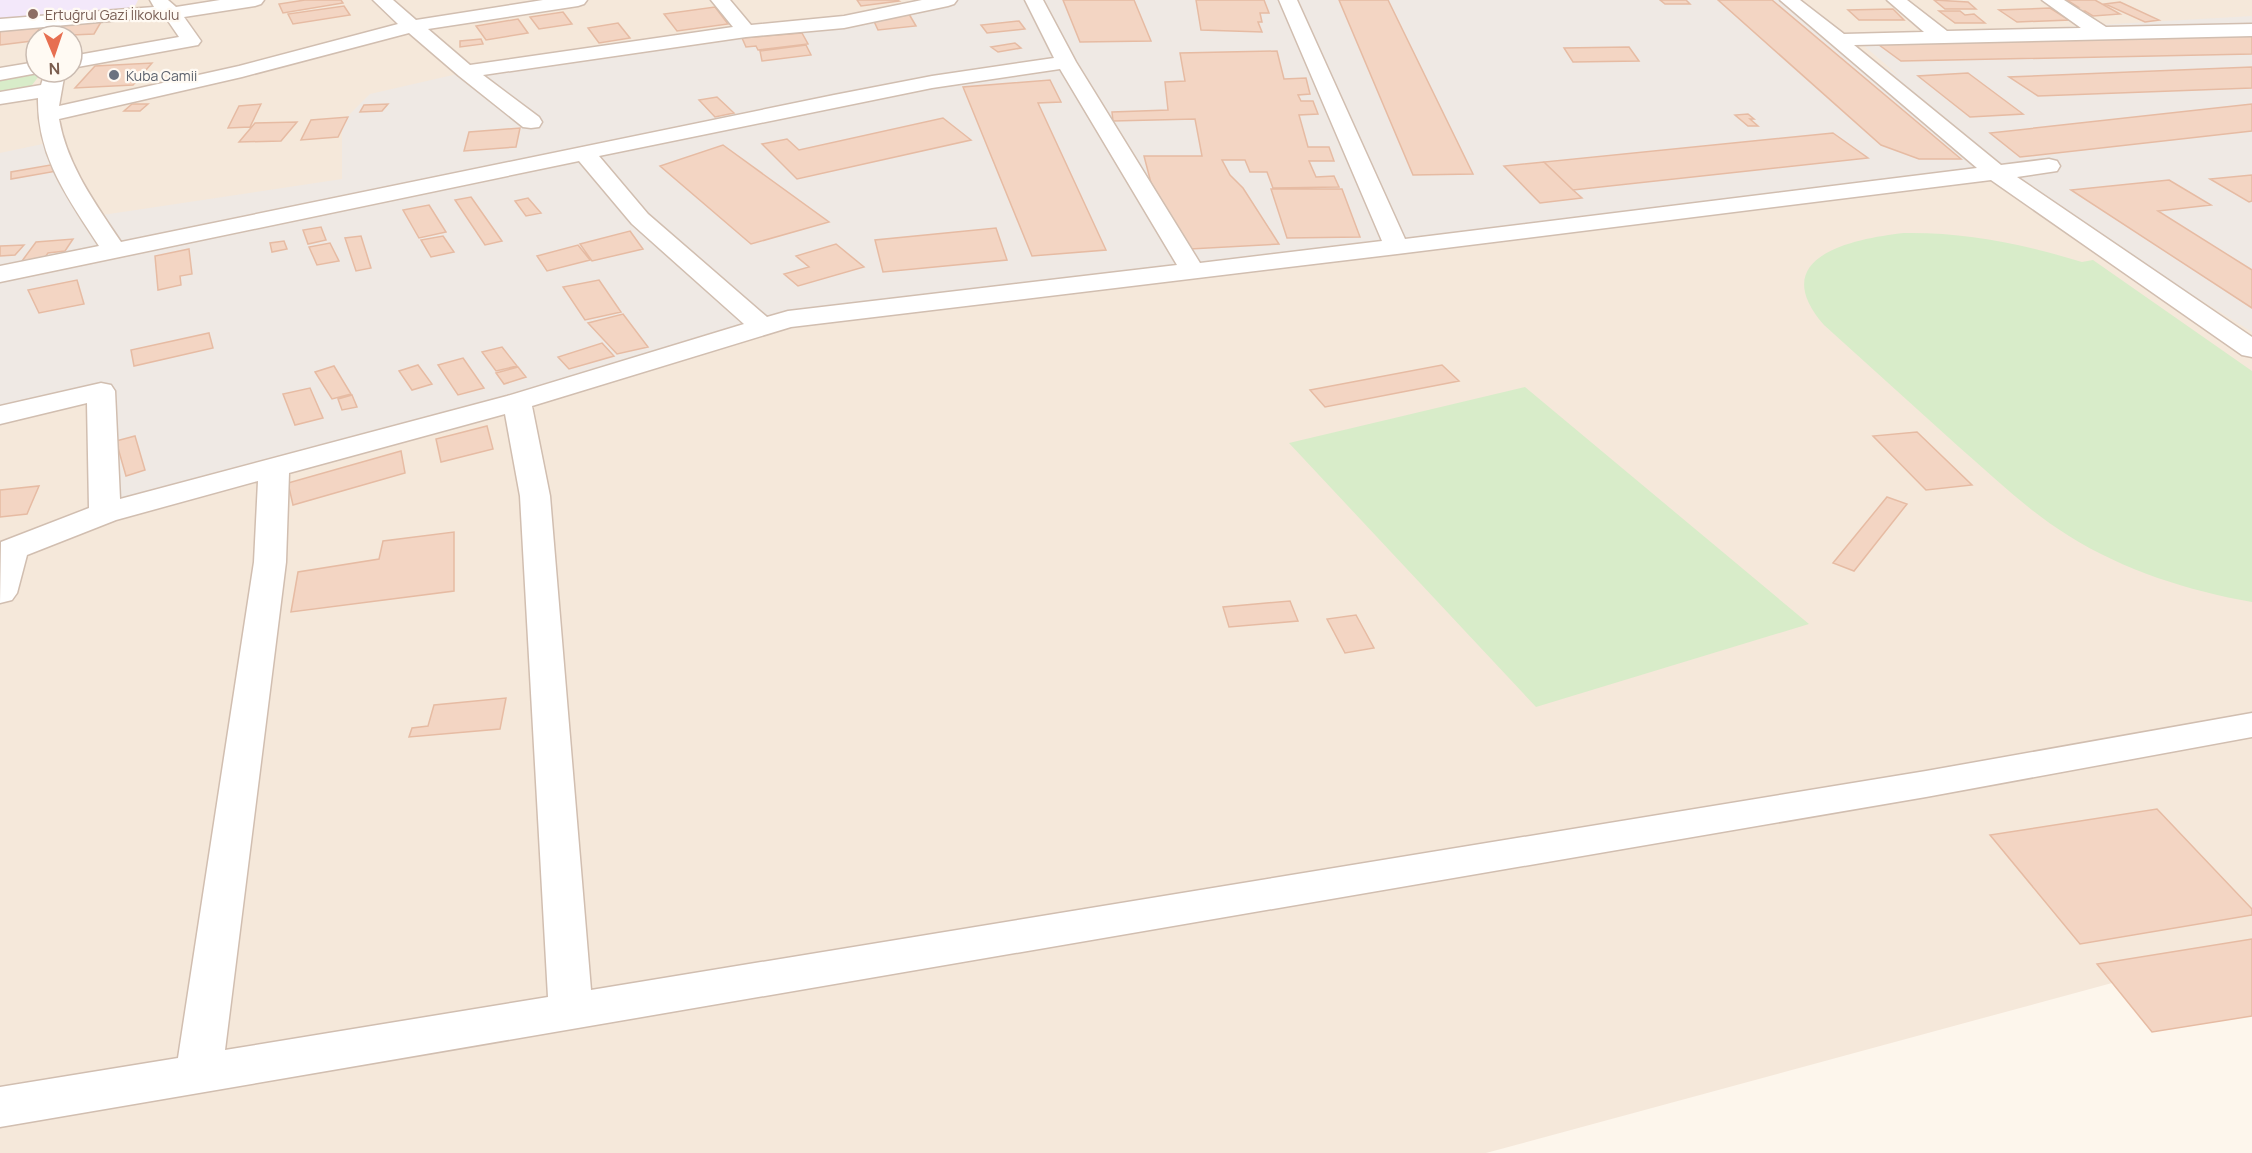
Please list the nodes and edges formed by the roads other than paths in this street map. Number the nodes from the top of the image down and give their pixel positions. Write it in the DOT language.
graph roads {
  1 [pos="255,0"];
  2 [pos="382,0"];
  3 [pos="720,0"];
  4 [pos="948,0"];
  5 [pos="1034,0"];
  6 [pos="1288,0"];
  7 [pos="1790,0"];
  8 [pos="1896,0"];
  9 [pos="2051,0"];
  10 [pos="565,1"];
  11 [pos="150,6"];
  12 [pos="172,13"];
  13 [pos="0,25"];
  14 [pos="412,26"];
  15 [pos="2252,30"];
  16 [pos="746,31"];
  17 [pos="2102,33"];
  18 [pos="1943,38"];
  19 [pos="1839,40"];
  20 [pos="192,41"];
  21 [pos="84,55"];
  22 [pos="84,58"];
  23 [pos="1066,62"];
  24 [pos="24,70"];
  25 [pos="466,72"];
  26 [pos="0,74"];
  27 [pos="219,75"];
  28 [pos="42,84"];
  29 [pos="51,84"];
  30 [pos="0,98"];
  31 [pos="48,115"];
  32 [pos="531,122"];
  33 [pos="585,154"];
  34 [pos="2049,166"];
  35 [pos="1995,172"];
  36 [pos="1397,247"];
  37 [pos="114,250"];
  38 [pos="1192,270"];
  39 [pos="0,274"];
  40 [pos="763,327"];
  41 [pos="2252,349"];
  42 [pos="517,402"];
  43 [pos="0,415"];
  44 [pos="274,468"];
  45 [pos="105,513"];
  46 [pos="0,593"];
  47 [pos="2252,725"];
  48 [pos="571,1010"];
  49 [pos="200,1073"];
  50 [pos="0,1107"];
  1 -- 12 [label="street"];
  2 -- 14 [label="street"];
  3 -- 16 [label="street"];
  4 -- 16 [label="street"];
  5 -- 23 [label="street"];
  6 -- 36 [label="street"];
  7 -- 19 [label="street"];
  8 -- 18 [label="street"];
  9 -- 17 [label="street"];
  10 -- 14 [label="street"];
  11 -- 12 [label="street"];
  11 -- 13 [label="street"];
  11 -- 21 [label="street"];
  12 -- 20 [label="street"];
  14 -- 25 [label="street"];
  14 -- 27 [label="street"];
  15 -- 17 [label="street"];
  16 -- 25 [label="street"];
  17 -- 18 [label="street"];
  18 -- 19 [label="street"];
  19 -- 35 [label="street"];
  20 -- 22 [label="street"];
  20 -- 27 [label="street"];
  23 -- 33 [label="street"];
  23 -- 38 [label="street"];
  24 -- 26 [label="street"];
  25 -- 32 [label="street"];
  27 -- 31 [label="street"];
  28 -- 30 [label="street"];
  29 -- 31 [label="street"];
  31 -- 37 [label="street"];
  33 -- 37 [label="street"];
  33 -- 40 [label="street"];
  34 -- 35 [label="street"];
  35 -- 36 [label="street"];
  35 -- 41 [label="street"];
  36 -- 38 [label="street"];
  37 -- 39 [label="street"];
  38 -- 40 [label="street"];
  40 -- 42 [label="street"];
  42 -- 44 [label="street"];
  42 -- 48 [label="street"];
  43 -- 45 [label="street"];
  44 -- 45 [label="street"];
  44 -- 49 [label="street"];
  45 -- 46 [label="street"];
  47 -- 48 [label="street"];
  48 -- 49 [label="street"];
  49 -- 50 [label="street"];
}
